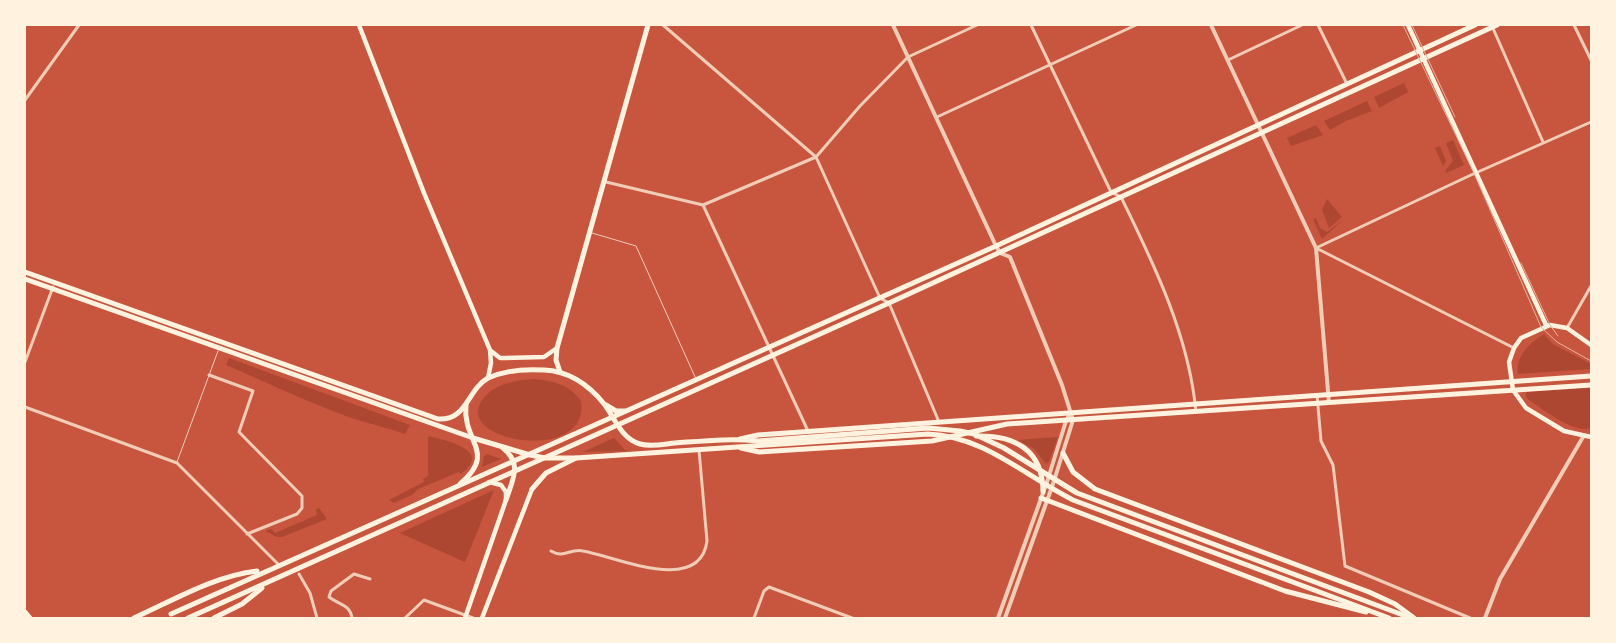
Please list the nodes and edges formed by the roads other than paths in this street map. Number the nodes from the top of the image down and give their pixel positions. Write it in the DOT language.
graph roads {
  1 [pos="79,25"];
  2 [pos="359,25"];
  3 [pos="648,25"];
  4 [pos="663,25"];
  5 [pos="893,25"];
  6 [pos="977,25"];
  7 [pos="1031,25"];
  8 [pos="1136,25"];
  9 [pos="1211,25"];
  10 [pos="1302,25"];
  11 [pos="1318,25"];
  12 [pos="1408,25"];
  13 [pos="1475,25"];
  14 [pos="1574,25"];
  15 [pos="1493,26"];
  16 [pos="1420,50"];
  17 [pos="908,57"];
  18 [pos="1423,59"];
  19 [pos="1228,60"];
  20 [pos="1591,60"];
  21 [pos="1049,64"];
  22 [pos="1347,85"];
  23 [pos="25,100"];
  24 [pos="936,116"];
  25 [pos="1591,122"];
  26 [pos="1257,126"];
  27 [pos="1260,133"];
  28 [pos="1543,142"];
  29 [pos="816,156"];
  30 [pos="1477,172"];
  31 [pos="606,182"];
  32 [pos="1111,192"];
  33 [pos="1121,197"];
  34 [pos="703,205"];
  35 [pos="592,233"];
  36 [pos="996,246"];
  37 [pos="1316,248"];
  38 [pos="1000,252"];
  39 [pos="25,272"];
  40 [pos="25,279"];
  41 [pos="54,283"];
  42 [pos="1591,286"];
  43 [pos="52,289"];
  44 [pos="880,298"];
  45 [pos="889,303"];
  46 [pos="1546,325"];
  47 [pos="1567,328"];
  48 [pos="1591,344"];
  49 [pos="219,348"];
  50 [pos="558,348"];
  51 [pos="769,348"];
  52 [pos="1514,348"];
  53 [pos="490,350"];
  54 [pos="772,355"];
  55 [pos="25,362"];
  56 [pos="560,372"];
  57 [pos="209,375"];
  58 [pos="1591,376"];
  59 [pos="488,378"];
  60 [pos="696,380"];
  61 [pos="1510,381"];
  62 [pos="1591,384"];
  63 [pos="1513,390"];
  64 [pos="1328,394"];
  65 [pos="1317,395"];
  66 [pos="1318,403"];
  67 [pos="1329,403"];
  68 [pos="466,404"];
  69 [pos="1195,404"];
  70 [pos="605,405"];
  71 [pos="25,407"];
  72 [pos="629,411"];
  73 [pos="1071,412"];
  74 [pos="1196,412"];
  75 [pos="613,418"];
  76 [pos="1073,420"];
  77 [pos="1066,421"];
  78 [pos="939,422"];
  79 [pos="618,425"];
  80 [pos="808,431"];
  81 [pos="963,436"];
  82 [pos="1583,437"];
  83 [pos="1591,437"];
  84 [pos="473,438"];
  85 [pos="833,438"];
  86 [pos="740,439"];
  87 [pos="502,448"];
  88 [pos="740,448"];
  89 [pos="699,450"];
  90 [pos="1063,453"];
  91 [pos="530,455"];
  92 [pos="545,458"];
  93 [pos="576,458"];
  94 [pos="515,462"];
  95 [pos="177,463"];
  96 [pos="514,471"];
  97 [pos="489,482"];
  98 [pos="456,488"];
  99 [pos="532,489"];
  100 [pos="1044,492"];
  101 [pos="1041,498"];
  102 [pos="506,500"];
  103 [pos="1048,501"];
  104 [pos="247,534"];
  105 [pos="551,551"];
  106 [pos="280,565"];
  107 [pos="263,571"];
  108 [pos="299,574"];
  109 [pos="370,579"];
  110 [pos="266,584"];
  111 [pos="25,612"];
  112 [pos="171,614"];
  113 [pos="408,617"];
  114 [pos="30,618"];
  115 [pos="134,618"];
  116 [pos="188,618"];
  117 [pos="214,618"];
  118 [pos="317,618"];
  119 [pos="352,618"];
  120 [pos="465,618"];
  121 [pos="473,618"];
  122 [pos="482,618"];
  123 [pos="754,618"];
  124 [pos="852,618"];
  125 [pos="998,618"];
  126 [pos="1005,618"];
  127 [pos="1388,618"];
  128 [pos="1412,618"];
  129 [pos="1470,618"];
  130 [pos="1486,618"];
  1 -- 23 [label="street"];
  2 -- 53 [label="main road"];
  3 -- 31 [label="main road"];
  4 -- 29 [label="street"];
  5 -- 17 [label="street"];
  6 -- 17 [label="street"];
  7 -- 21 [label="street"];
  8 -- 21 [label="street"];
  9 -- 19 [label="street"];
  10 -- 19 [label="street"];
  11 -- 22 [label="street"];
  12 -- 16 [label="main road"];
  13 -- 16 [label="main road"];
  14 -- 20 [label="street"];
  15 -- 18 [label="main road"];
  15 -- 28 [label="street"];
  16 -- 18 [label="main road"];
  16 -- 22 [label="main road"];
  17 -- 24 [label="street"];
  17 -- 29 [label="street"];
  18 -- 27 [label="main road"];
  18 -- 30 [label="main road"];
  19 -- 26 [label="street"];
  21 -- 24 [label="street"];
  21 -- 32 [label="street"];
  22 -- 26 [label="main road"];
  24 -- 36 [label="street"];
  25 -- 28 [label="street"];
  26 -- 27 [label="street"];
  26 -- 32 [label="main road"];
  27 -- 33 [label="main road"];
  27 -- 37 [label="street"];
  28 -- 30 [label="street"];
  29 -- 34 [label="street"];
  29 -- 44 [label="street"];
  30 -- 37 [label="street"];
  30 -- 46 [label="main road"];
  31 -- 34 [label="street"];
  31 -- 35 [label="main road"];
  32 -- 33 [label="street"];
  32 -- 36 [label="main road"];
  33 -- 38 [label="main road"];
  33 -- 69 [label="street"];
  34 -- 51 [label="street"];
  35 -- 50 [label="main road"];
  35 -- 60 [label="lane"];
  36 -- 38 [label="street"];
  36 -- 44 [label="main road"];
  37 -- 52 [label="street"];
  37 -- 64 [label="street"];
  38 -- 45 [label="main road"];
  38 -- 73 [label="street"];
  39 -- 41 [label="main road"];
  40 -- 43 [label="main road"];
  41 -- 43 [label="street"];
  41 -- 68 [label="main road"];
  42 -- 47 [label="street"];
  43 -- 49 [label="main road"];
  43 -- 55 [label="street"];
  44 -- 45 [label="street"];
  44 -- 51 [label="main road"];
  45 -- 54 [label="main road"];
  45 -- 78 [label="street"];
  46 -- 47 [label="main road"];
  46 -- 52 [label="main road"];
  47 -- 48 [label="main road"];
  49 -- 57 [label="lane"];
  49 -- 84 [label="main road"];
  50 -- 53 [label="main road"];
  50 -- 56 [label="main road"];
  51 -- 54 [label="street"];
  51 -- 60 [label="main road"];
  52 -- 61 [label="main road"];
  53 -- 59 [label="main road"];
  54 -- 79 [label="main road"];
  54 -- 80 [label="street"];
  56 -- 59 [label="main road"];
  56 -- 70 [label="main road"];
  57 -- 95 [label="lane"];
  57 -- 104 [label="street"];
  58 -- 61 [label="main road"];
  59 -- 68 [label="main road"];
  60 -- 72 [label="main road"];
  61 -- 63 [label="main road"];
  61 -- 64 [label="main road"];
  62 -- 63 [label="main road"];
  63 -- 67 [label="main road"];
  63 -- 82 [label="main road"];
  64 -- 65 [label="main road"];
  64 -- 67 [label="street"];
  65 -- 66 [label="street"];
  65 -- 69 [label="main road"];
  66 -- 67 [label="main road"];
  66 -- 74 [label="main road"];
  66 -- 129 [label="street"];
  68 -- 84 [label="main road"];
  69 -- 73 [label="main road"];
  69 -- 74 [label="street"];
  70 -- 72 [label="main road"];
  70 -- 75 [label="main road"];
  71 -- 95 [label="street"];
  72 -- 75 [label="main road"];
  73 -- 76 [label="street"];
  73 -- 77 [label="street"];
  73 -- 78 [label="main road"];
  74 -- 76 [label="main road"];
  75 -- 79 [label="main road"];
  75 -- 91 [label="main road"];
  76 -- 77 [label="main road"];
  76 -- 90 [label="street"];
  77 -- 81 [label="main road"];
  77 -- 100 [label="street"];
  78 -- 80 [label="main road"];
  79 -- 86 [label="main road"];
  79 -- 92 [label="main road"];
  80 -- 86 [label="main road"];
  81 -- 88 [label="main road"];
  81 -- 100 [label="main road"];
  82 -- 83 [label="main road"];
  82 -- 130 [label="street"];
  84 -- 87 [label="main road"];
  84 -- 98 [label="main road"];
  85 -- 86 [label="main road"];
  85 -- 88 [label="main road"];
  85 -- 127 [label="main road"];
  85 -- 128 [label="main road"];
  87 -- 91 [label="main road"];
  87 -- 94 [label="main road"];
  88 -- 89 [label="main road"];
  89 -- 93 [label="main road"];
  89 -- 105 [label="street"];
  90 -- 103 [label="street"];
  90 -- 128 [label="main road"];
  91 -- 92 [label="main road"];
  91 -- 94 [label="main road"];
  92 -- 93 [label="main road"];
  92 -- 96 [label="main road"];
  93 -- 99 [label="main road"];
  94 -- 96 [label="main road"];
  94 -- 98 [label="main road"];
  95 -- 104 [label="street"];
  96 -- 97 [label="main road"];
  96 -- 102 [label="main road"];
  97 -- 102 [label="main road"];
  97 -- 110 [label="main road"];
  98 -- 106 [label="main road"];
  99 -- 122 [label="main road"];
  100 -- 101 [label="street"];
  101 -- 103 [label="main road"];
  101 -- 125 [label="street"];
  102 -- 120 [label="main road"];
  103 -- 126 [label="street"];
  103 -- 127 [label="main road"];
  104 -- 106 [label="street"];
  106 -- 107 [label="main road"];
  107 -- 112 [label="main road"];
  107 -- 115 [label="main road"];
  108 -- 118 [label="street"];
  109 -- 119 [label="street"];
  110 -- 116 [label="main road"];
  110 -- 117 [label="main road"];
  111 -- 114 [label="main road"];
  113 -- 121 [label="street"];
  123 -- 124 [label="street"];
}
